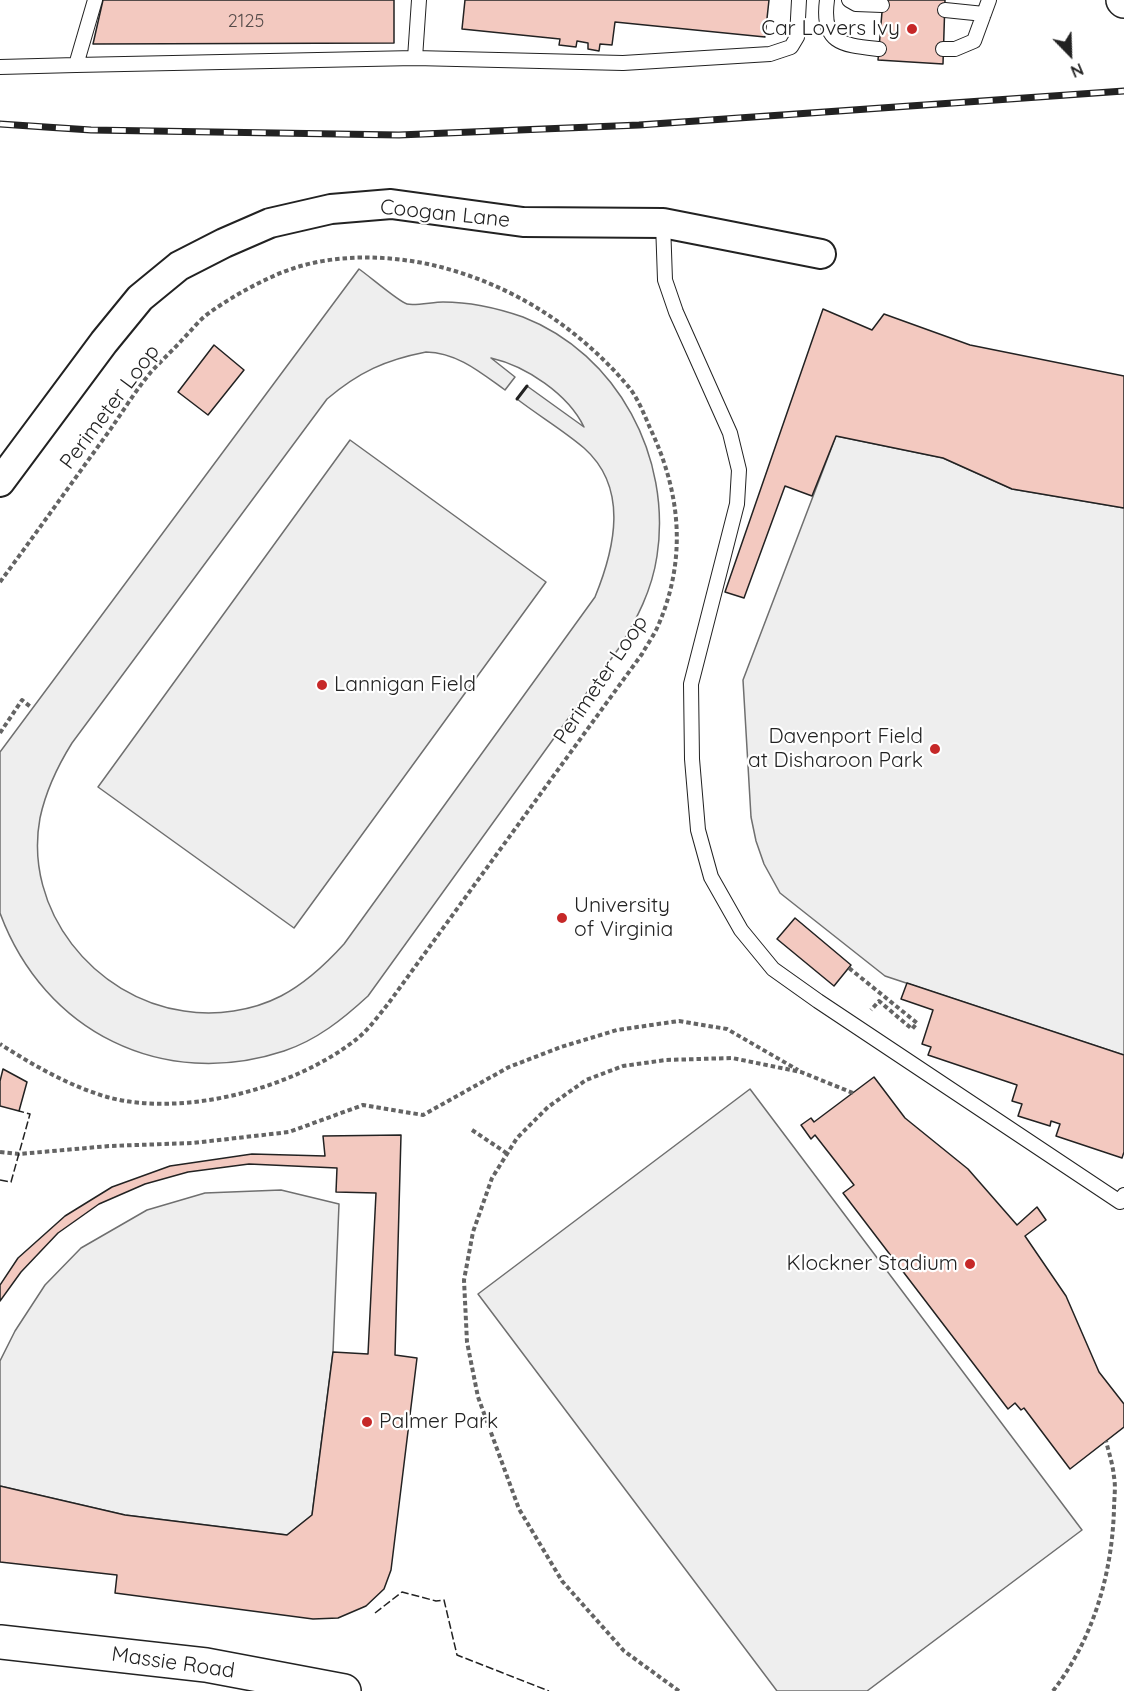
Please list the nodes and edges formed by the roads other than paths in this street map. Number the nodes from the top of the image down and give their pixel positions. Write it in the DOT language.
graph roads {
  1 [pos="95,0"];
  2 [pos="419,0"];
  3 [pos="799,0"];
  4 [pos="827,0"];
  5 [pos="849,0"];
  6 [pos="989,0"];
  7 [pos="882,5"];
  8 [pos="945,10"];
  9 [pos="984,14"];
  10 [pos="879,49"];
  11 [pos="943,49"];
  12 [pos="415,58"];
  13 [pos="76,65"];
  14 [pos="0,66"];
  15 [pos="663,224"];
  16 [pos="821,255"];
  17 [pos="0,482"];
  18 [pos="1124,1195"];
  19 [pos="0,1642"];
  20 [pos="344,1691"];
  1 -- 13 [label="lane"];
  2 -- 12 [label="lane"];
  3 -- 12 [label="lane"];
  4 -- 10 [label="lane"];
  5 -- 7 [label="lane"];
  6 -- 9 [label="lane"];
  8 -- 9 [label="lane"];
  9 -- 11 [label="lane"];
  12 -- 13 [label="lane"];
  13 -- 14 [label="lane"];
  15 -- 16 [label="street, Coogan Lane"];
  15 -- 17 [label="street, Coogan Lane"];
  15 -- 18 [label="lane"];
  19 -- 20 [label="street, Massie Road"];
}
